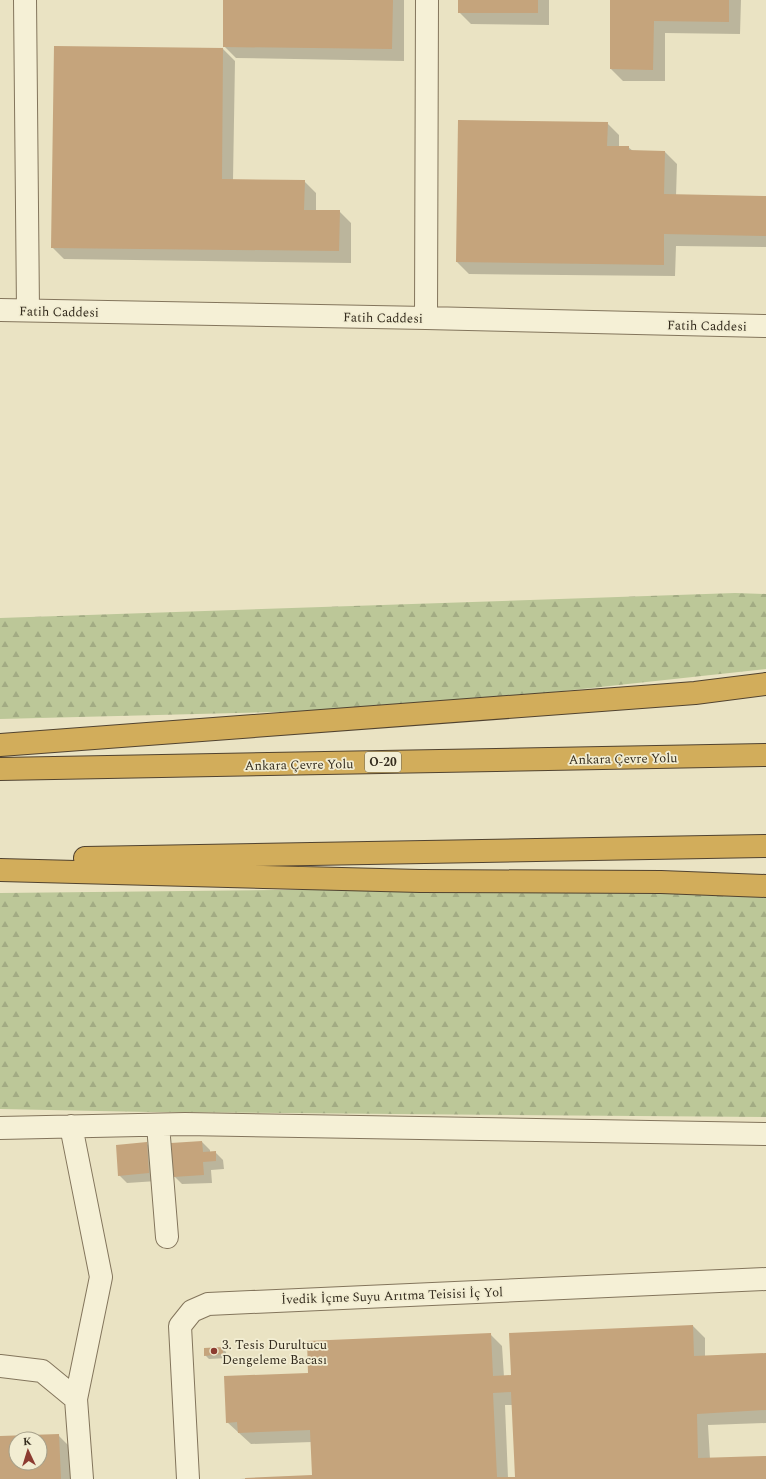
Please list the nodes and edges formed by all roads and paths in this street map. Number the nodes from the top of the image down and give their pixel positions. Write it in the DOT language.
graph roads {
  1 [pos="25,0"];
  2 [pos="427,0"];
  3 [pos="0,310"];
  4 [pos="28,310"];
  5 [pos="426,318"];
  6 [pos="766,326"];
  7 [pos="766,684"];
  8 [pos="0,745"];
  9 [pos="766,755"];
  10 [pos="0,769"];
  11 [pos="766,846"];
  12 [pos="0,860"];
  13 [pos="0,870"];
  14 [pos="766,886"];
  15 [pos="158,1125"];
  16 [pos="71,1126"];
  17 [pos="0,1128"];
  18 [pos="766,1134"];
  19 [pos="167,1237"];
  20 [pos="766,1279"];
  21 [pos="0,1366"];
  22 [pos="76,1399"];
  23 [pos="82,1479"];
  24 [pos="188,1479"];
  1 -- 4 [label="street"];
  2 -- 5 [label="street"];
  3 -- 4 [label="street, Fatih Caddesi"];
  4 -- 5 [label="street, Fatih Caddesi"];
  5 -- 6 [label="street, Fatih Caddesi"];
  7 -- 8 [label="highway"];
  9 -- 10 [label="highway, Ankara Çevre Yolu / O-20"];
  11 -- 12 [label="highway"];
  13 -- 14 [label="highway"];
  15 -- 16 [label="street"];
  15 -- 18 [label="street"];
  15 -- 19 [label="street"];
  16 -- 17 [label="street"];
  16 -- 22 [label="street"];
  20 -- 24 [label="street, İvedik İçme Suyu Arıtma Teisisi İç Yol"];
  21 -- 22 [label="street"];
  22 -- 23 [label="street"];
}
